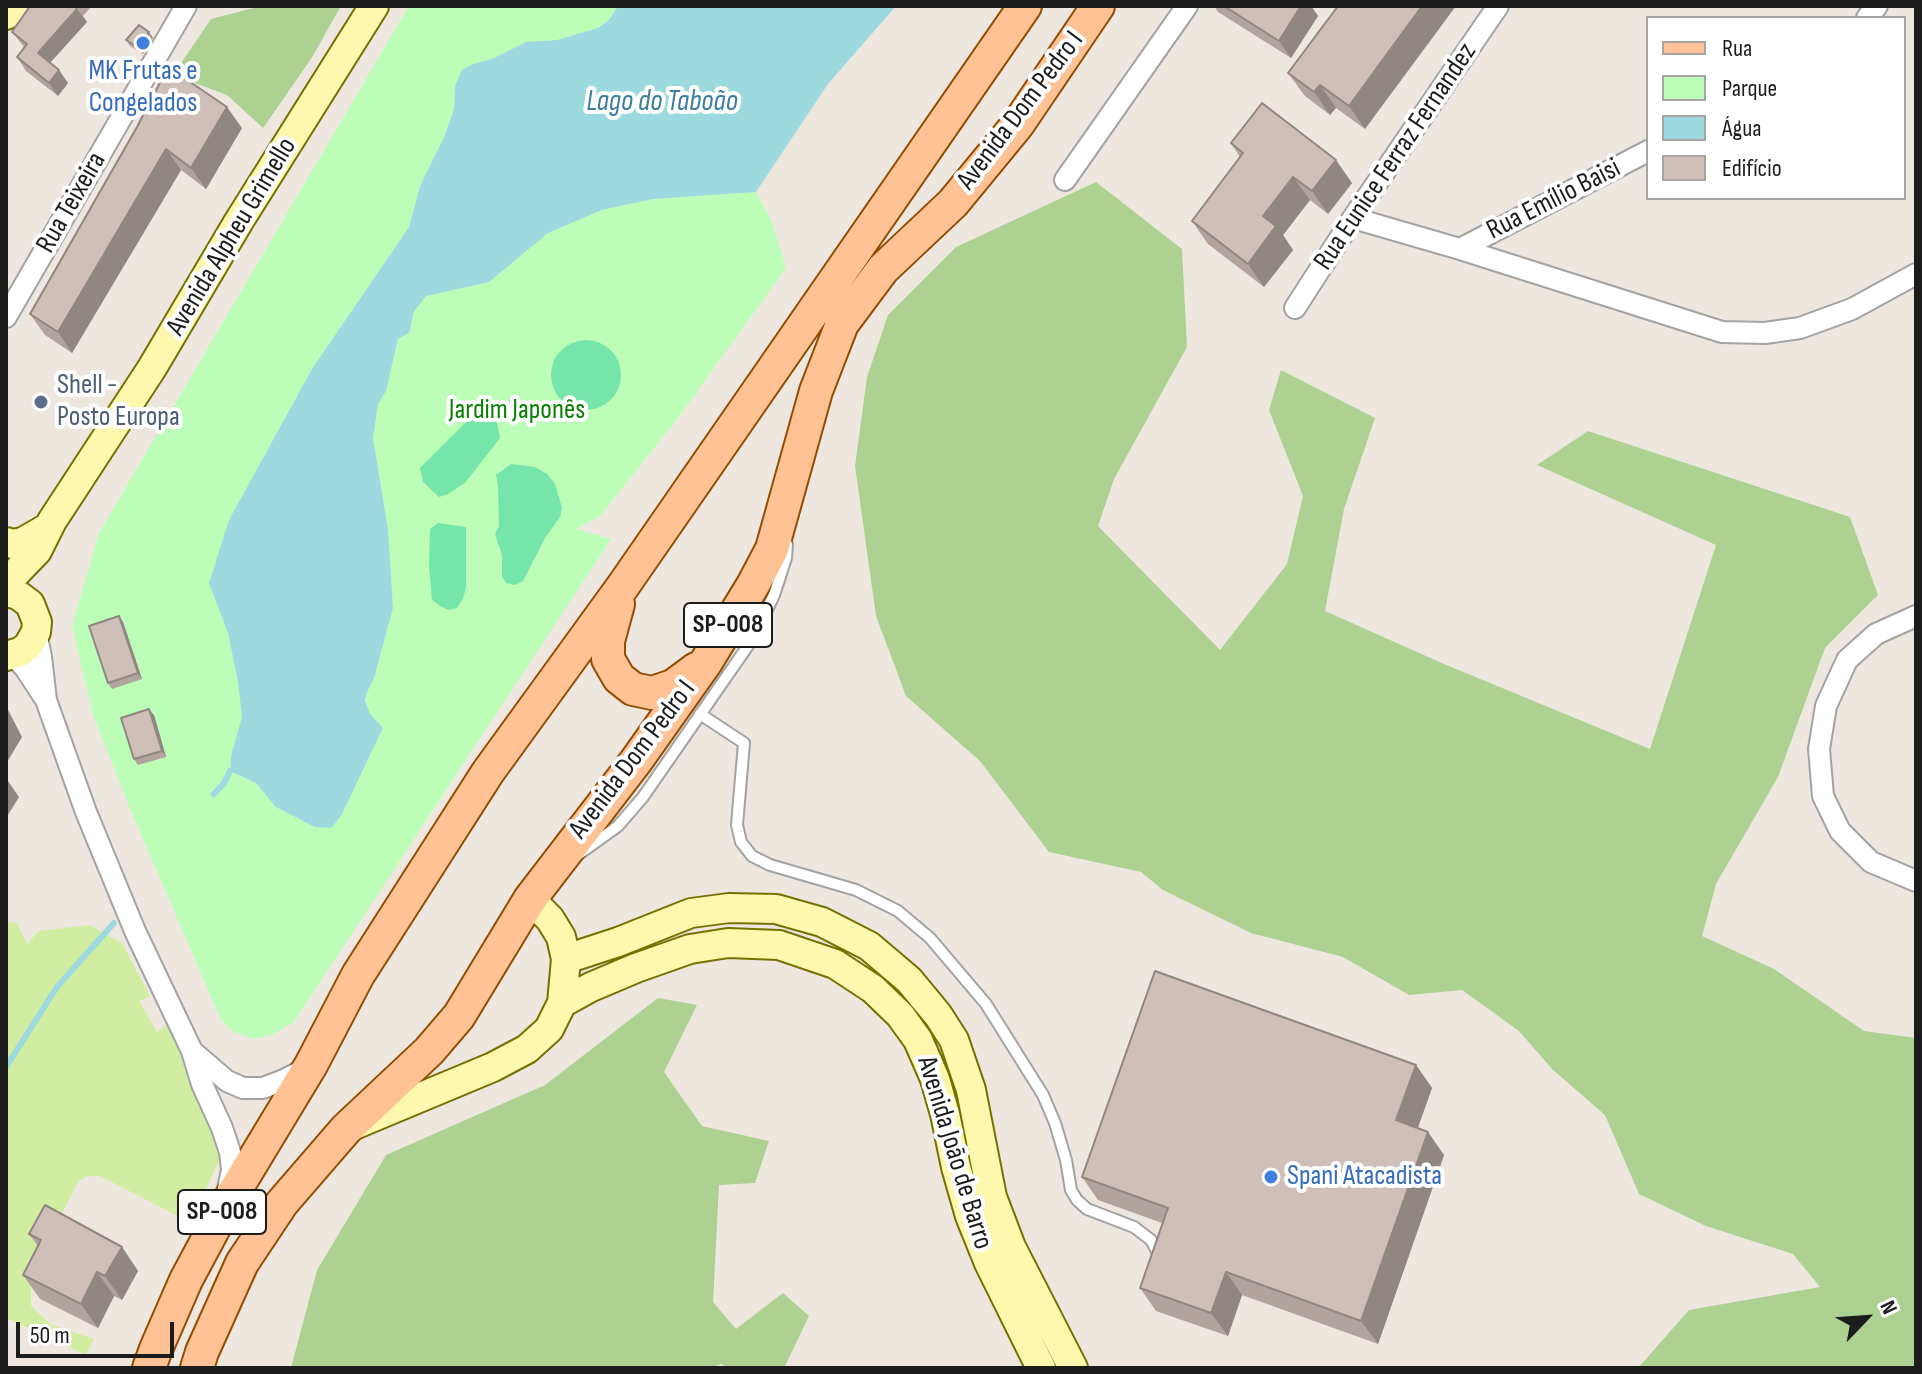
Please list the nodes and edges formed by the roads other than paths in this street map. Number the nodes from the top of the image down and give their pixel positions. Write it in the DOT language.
graph roads {
  1 [pos="14,6"];
  2 [pos="186,6"];
  3 [pos="374,6"];
  4 [pos="1025,6"];
  5 [pos="1098,6"];
  6 [pos="1187,6"];
  7 [pos="1498,6"];
  8 [pos="6,15"];
  9 [pos="1646,152"];
  10 [pos="1065,180"];
  11 [pos="1353,218"];
  12 [pos="1460,249"];
  13 [pos="1916,274"];
  14 [pos="1295,308"];
  15 [pos="6,317"];
  16 [pos="801,441"];
  17 [pos="49,527"];
  18 [pos="6,544"];
  19 [pos="623,586"];
  20 [pos="15,588"];
  21 [pos="1916,616"];
  22 [pos="36,632"];
  23 [pos="9,655"];
  24 [pos="706,662"];
  25 [pos="46,700"];
  26 [pos="700,714"];
  27 [pos="550,871"];
  28 [pos="1916,881"];
  29 [pos="530,899"];
  30 [pos="566,959"];
  31 [pos="562,1003"];
  32 [pos="192,1051"];
  33 [pos="311,1065"];
  34 [pos="346,1129"];
  35 [pos="224,1209"];
  36 [pos="1159,1255"];
  37 [pos="149,1368"];
  38 [pos="197,1368"];
  39 [pos="1041,1368"];
  40 [pos="1073,1368"];
  1 -- 8 [label="street"];
  2 -- 15 [label="street, Rua Teixeira"];
  3 -- 17 [label="street, Avenida Alpheu Grimello"];
  4 -- 19 [label="main road, Avenida Dom Pedro I / SP-008"];
  5 -- 16 [label="main road, Avenida Dom Pedro I / SP-008"];
  6 -- 10 [label="street"];
  7 -- 11 [label="street, Rua Eunice Ferraz Fernandez"];
  9 -- 12 [label="street, Rua Emílio Baisi"];
  11 -- 12 [label="street"];
  11 -- 14 [label="street, Rua Eunice Ferraz Fernandez"];
  12 -- 13 [label="street"];
  16 -- 24 [label="main road, Avenida Dom Pedro I / SP-008"];
  16 -- 26 [label="lane"];
  17 -- 18 [label="street"];
  17 -- 20 [label="street, Avenida Alpheu Grimello"];
  18 -- 20 [label="street"];
  19 -- 24 [label="main road"];
  19 -- 33 [label="main road, Avenida Dom Pedro I / SP-008"];
  20 -- 22 [label="street"];
  21 -- 28 [label="street"];
  22 -- 23 [label="street"];
  22 -- 25 [label="street"];
  23 -- 25 [label="street"];
  24 -- 27 [label="main road, Avenida Dom Pedro I / SP-008"];
  25 -- 32 [label="street"];
  26 -- 27 [label="lane"];
  26 -- 36 [label="lane"];
  27 -- 29 [label="main road, Avenida Dom Pedro I / SP-008"];
  29 -- 30 [label="street"];
  29 -- 34 [label="main road, Avenida Dom Pedro I / SP-008"];
  30 -- 31 [label="street"];
  30 -- 40 [label="street, Avenida João de Barro"];
  31 -- 34 [label="street"];
  31 -- 39 [label="street, Avenida João de Barro"];
  32 -- 33 [label="street"];
  32 -- 35 [label="street"];
  33 -- 35 [label="main road, Avenida Dom Pedro I / SP-008"];
  34 -- 38 [label="main road, Avenida Dom Pedro I / SP-008"];
  35 -- 37 [label="main road, Avenida Dom Pedro I / SP-008"];
}
